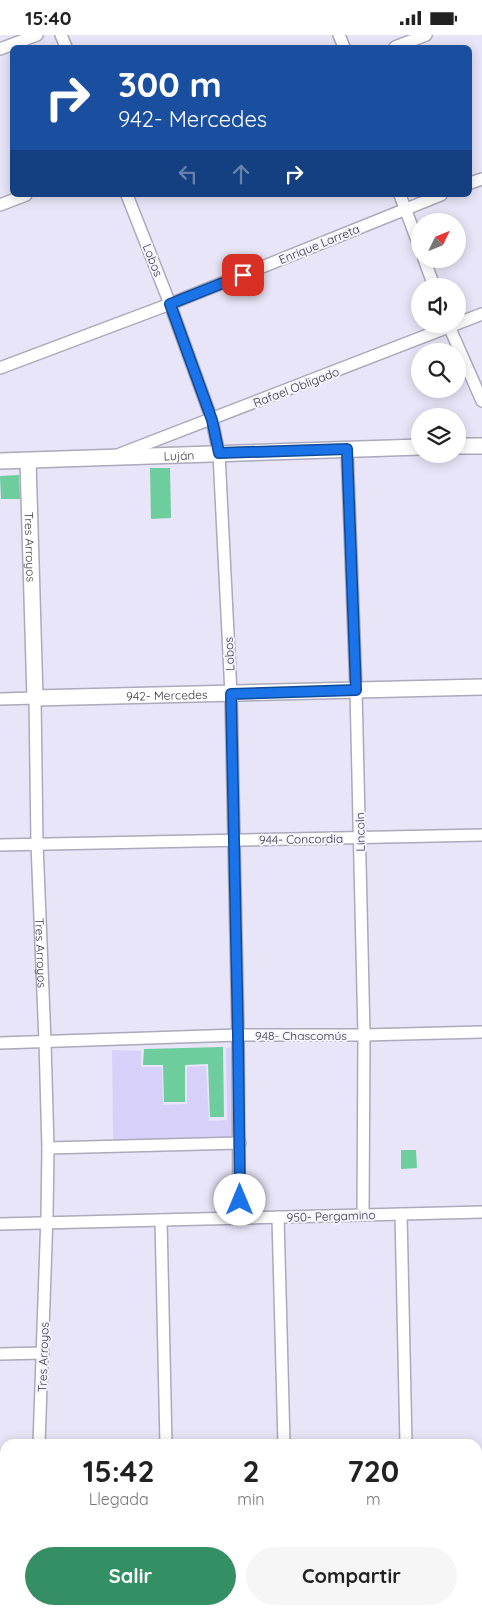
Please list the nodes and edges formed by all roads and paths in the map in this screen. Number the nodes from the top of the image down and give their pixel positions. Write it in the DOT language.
graph roads {
  1 [pos="37,35"];
  2 [pos="426,35"];
  3 [pos="11,45"];
  4 [pos="400,45"];
  5 [pos="21,197"];
  6 [pos="128,197"];
  7 [pos="401,197"];
  8 [pos="436,197"];
  9 [pos="0,205"];
  10 [pos="405,209"];
  11 [pos="411,225"];
  12 [pos="170,304"];
  13 [pos="482,314"];
  14 [pos="466,319"];
  15 [pos="429,333"];
  16 [pos="452,333"];
  17 [pos="0,368"];
  18 [pos="482,401"];
  19 [pos="212,420"];
  20 [pos="466,446"];
  21 [pos="482,446"];
  22 [pos="411,447"];
  23 [pos="347,449"];
  24 [pos="219,453"];
  25 [pos="109,459"];
  26 [pos="0,461"];
  27 [pos="28,461"];
  28 [pos="482,687"];
  29 [pos="356,690"];
  30 [pos="231,694"];
  31 [pos="35,698"];
  32 [pos="0,699"];
  33 [pos="482,835"];
  34 [pos="360,837"];
  35 [pos="234,840"];
  36 [pos="0,845"];
  37 [pos="37,845"];
  38 [pos="482,1032"];
  39 [pos="238,1035"];
  40 [pos="364,1035"];
  41 [pos="45,1042"];
  42 [pos="0,1043"];
  43 [pos="240,1143"];
  44 [pos="48,1147"];
  45 [pos="482,1212"];
  46 [pos="401,1214"];
  47 [pos="363,1215"];
  48 [pos="278,1217"];
  49 [pos="240,1219"];
  50 [pos="160,1220"];
  51 [pos="47,1223"];
  52 [pos="0,1224"];
  53 [pos="43,1353"];
  54 [pos="0,1354"];
  55 [pos="39,1439"];
  56 [pos="166,1439"];
  57 [pos="284,1439"];
  58 [pos="406,1439"];
  1 -- 3 [label="street"];
  2 -- 4 [label="street"];
  5 -- 9 [label="street"];
  6 -- 12 [label="street, Lobos"];
  7 -- 10 [label="street"];
  8 -- 10 [label="street, Enrique Larreta"];
  10 -- 11 [label="street"];
  10 -- 12 [label="street, Enrique Larreta"];
  12 -- 17 [label="street, Enrique Larreta"];
  12 -- 19 [label="street, Lobos"];
  13 -- 14 [label="street, Rafael Obligado"];
  15 -- 19 [label="street, Rafael Obligado"];
  16 -- 18 [label="street"];
  19 -- 24 [label="street, Lobos"];
  19 -- 25 [label="street, Rafael Obligado"];
  20 -- 21 [label="main road"];
  22 -- 23 [label="main road, Luján"];
  23 -- 24 [label="main road, Luján"];
  23 -- 29 [label="street, Lincoln"];
  24 -- 25 [label="main road, Luján"];
  24 -- 30 [label="street, Lobos"];
  25 -- 27 [label="main road, Luján"];
  26 -- 27 [label="main road, Luján"];
  27 -- 31 [label="main road, Tres Arroyos"];
  28 -- 29 [label="main road, 942- Mercedes"];
  29 -- 30 [label="main road, 942- Mercedes"];
  29 -- 34 [label="street, Lincoln"];
  30 -- 31 [label="main road, 942- Mercedes"];
  30 -- 35 [label="street, Lobos"];
  31 -- 32 [label="street, 942- Mercedes"];
  31 -- 37 [label="street, Tres Arroyos"];
  33 -- 34 [label="street, 944- Concordia"];
  34 -- 35 [label="street, 944- Concordia"];
  34 -- 40 [label="street, Lincoln"];
  35 -- 37 [label="street, 944- Concordia"];
  35 -- 39 [label="street, Lobos"];
  36 -- 37 [label="street, 944- Concordia"];
  37 -- 41 [label="street, Tres Arroyos"];
  38 -- 40 [label="street, 948- Chascomús"];
  39 -- 40 [label="street, 948- Chascomús"];
  39 -- 41 [label="street, 948- Chascomús"];
  39 -- 43 [label="street, Lobos"];
  40 -- 47 [label="street, Lincoln"];
  41 -- 42 [label="street, 948- Chascomús"];
  41 -- 44 [label="street, Tres Arroyos"];
  43 -- 44 [label="street"];
  43 -- 49 [label="street, Lobos"];
  44 -- 51 [label="street, Tres Arroyos"];
  45 -- 46 [label="street, 950- Pergamino"];
  46 -- 47 [label="street, 950- Pergamino"];
  46 -- 58 [label="street"];
  47 -- 48 [label="street, 950- Pergamino"];
  48 -- 49 [label="street, 950- Pergamino"];
  48 -- 57 [label="street"];
  49 -- 50 [label="street, 950- Pergamino"];
  50 -- 51 [label="street, 950- Pergamino"];
  50 -- 56 [label="street"];
  51 -- 52 [label="street, 950- Pergamino"];
  51 -- 53 [label="street, Tres Arroyos"];
  53 -- 54 [label="street"];
  53 -- 55 [label="street, Tres Arroyos"];
}
